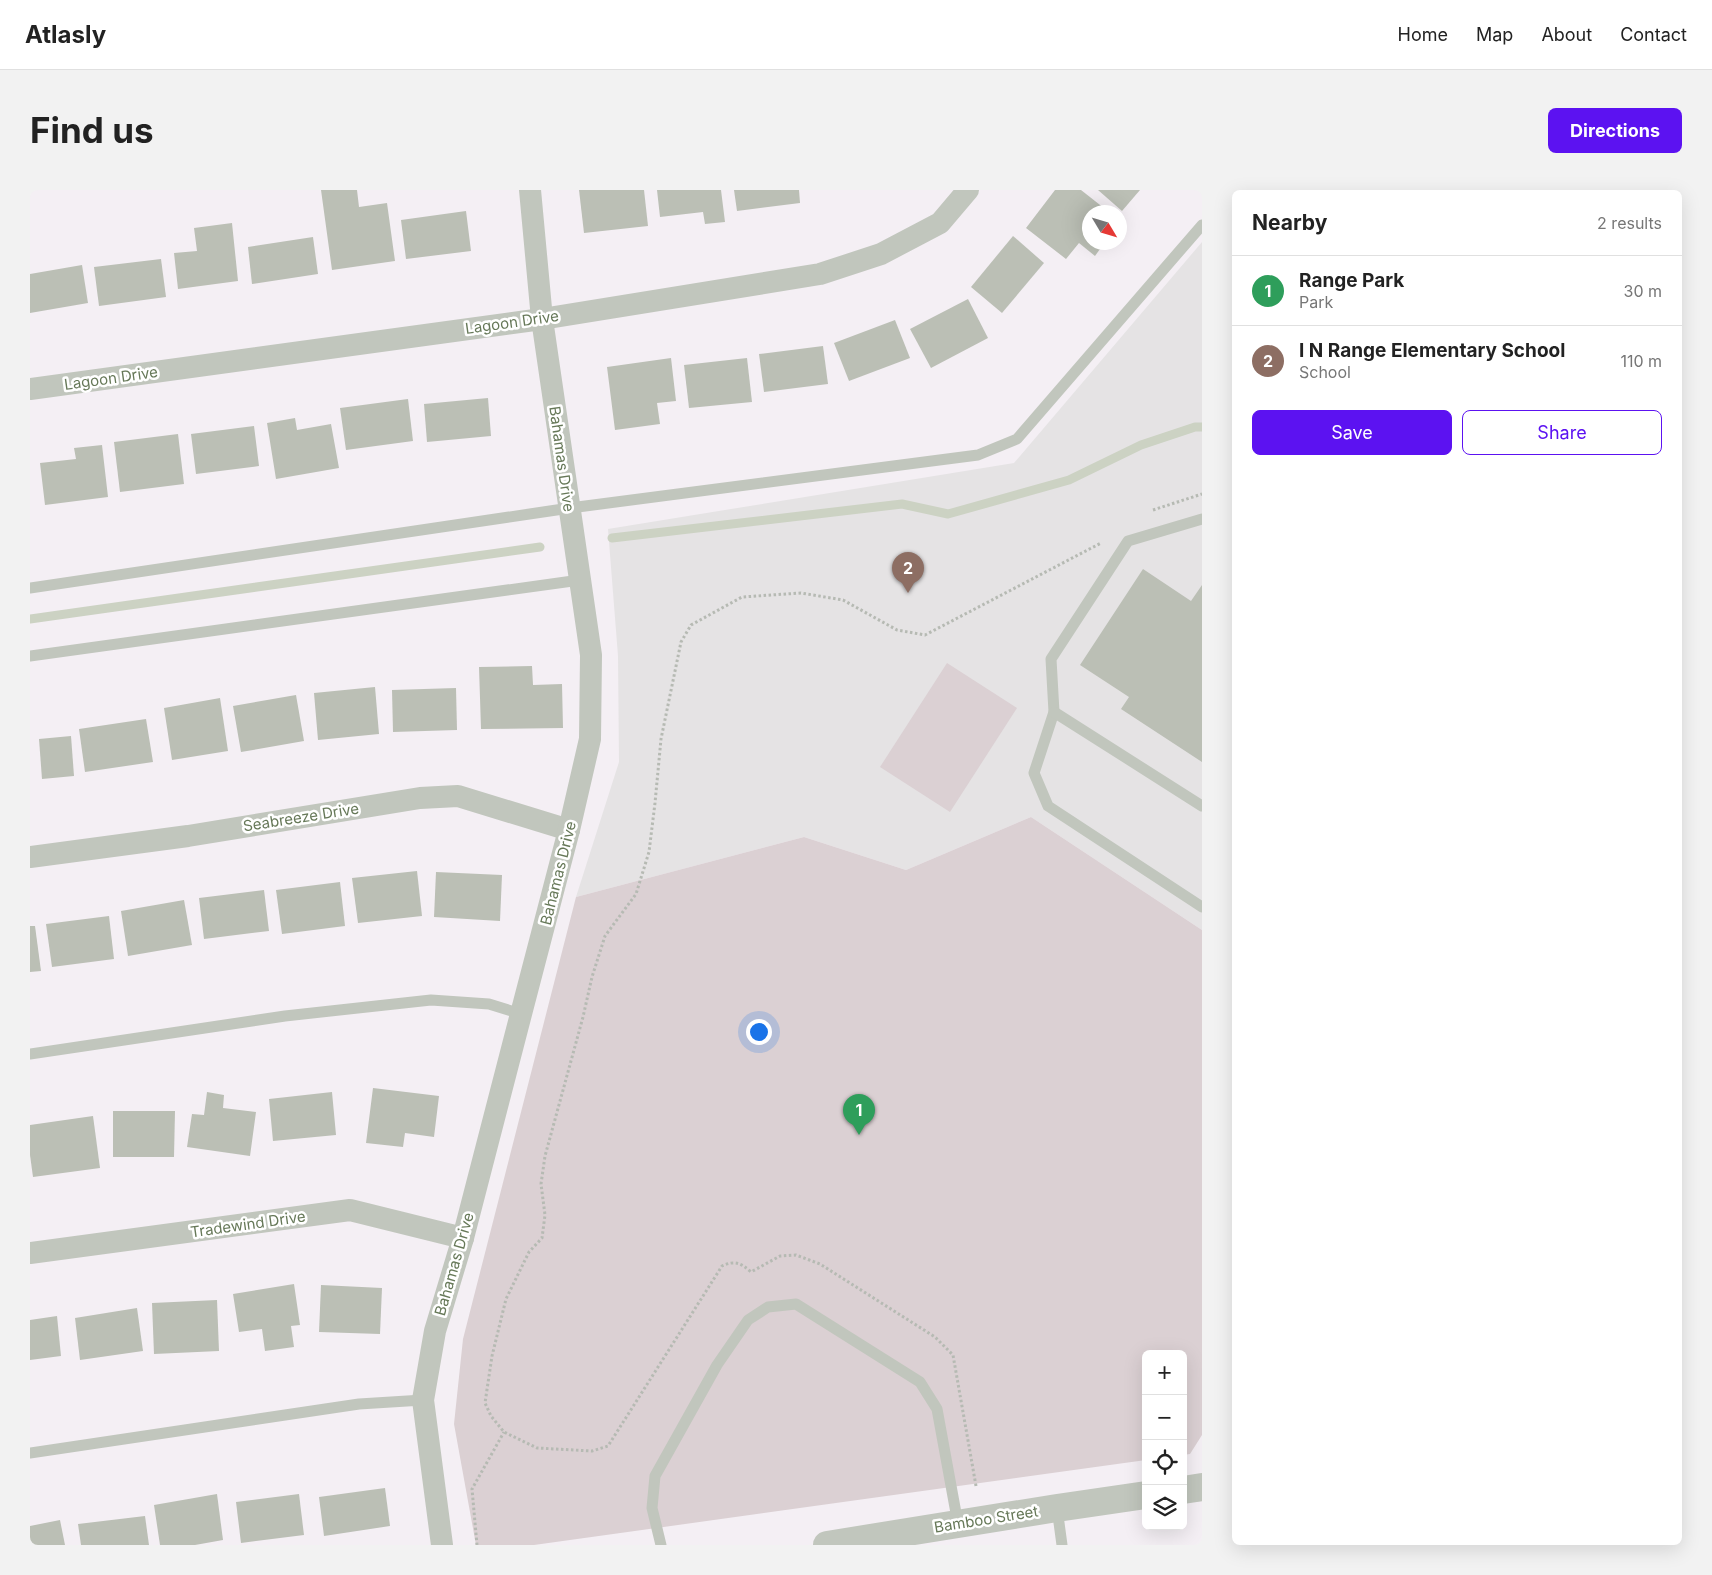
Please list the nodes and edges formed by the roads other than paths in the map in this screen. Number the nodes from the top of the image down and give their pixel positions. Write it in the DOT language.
graph roads {
  1 [pos="530,190"];
  2 [pos="968,190"];
  3 [pos="1202,225"];
  4 [pos="542,318"];
  5 [pos="30,390"];
  6 [pos="570,508"];
  7 [pos="1202,519"];
  8 [pos="580,580"];
  9 [pos="30,588"];
  10 [pos="30,656"];
  11 [pos="1054,712"];
  12 [pos="1202,806"];
  13 [pos="570,830"];
  14 [pos="30,858"];
  15 [pos="1202,906"];
  16 [pos="521,1014"];
  17 [pos="30,1054"];
  18 [pos="463,1238"];
  19 [pos="30,1253"];
  20 [pos="423,1400"];
  21 [pos="30,1453"];
  22 [pos="1202,1487"];
  23 [pos="1187,1489"];
  24 [pos="1142,1496"];
  25 [pos="1057,1508"];
  26 [pos="958,1524"];
  27 [pos="856,1543"];
  28 [pos="442,1545"];
  29 [pos="661,1545"];
  30 [pos="827,1545"];
  31 [pos="1062,1545"];
  1 -- 4 [label="street, Bahamas Drive"];
  2 -- 4 [label="street, Lagoon Drive"];
  3 -- 6 [label="lane"];
  4 -- 5 [label="street, Lagoon Drive"];
  4 -- 6 [label="street, Bahamas Drive"];
  6 -- 8 [label="street, Bahamas Drive"];
  6 -- 9 [label="lane"];
  7 -- 11 [label="lane"];
  8 -- 10 [label="lane"];
  8 -- 13 [label="street, Bahamas Drive"];
  11 -- 12 [label="lane"];
  11 -- 15 [label="lane"];
  13 -- 14 [label="street, Seabreeze Drive"];
  13 -- 16 [label="street, Bahamas Drive"];
  16 -- 17 [label="lane"];
  16 -- 18 [label="street, Bahamas Drive"];
  18 -- 19 [label="street, Tradewind Drive"];
  18 -- 20 [label="street, Bahamas Drive"];
  20 -- 21 [label="lane"];
  20 -- 28 [label="street, Bahamas Drive"];
  22 -- 23 [label="street"];
  24 -- 25 [label="street, Bamboo Street"];
  25 -- 26 [label="street, Bamboo Street"];
  25 -- 31 [label="lane"];
  26 -- 27 [label="street, Bamboo Street"];
  26 -- 29 [label="lane"];
  27 -- 30 [label="street, Bamboo Street"];
}
